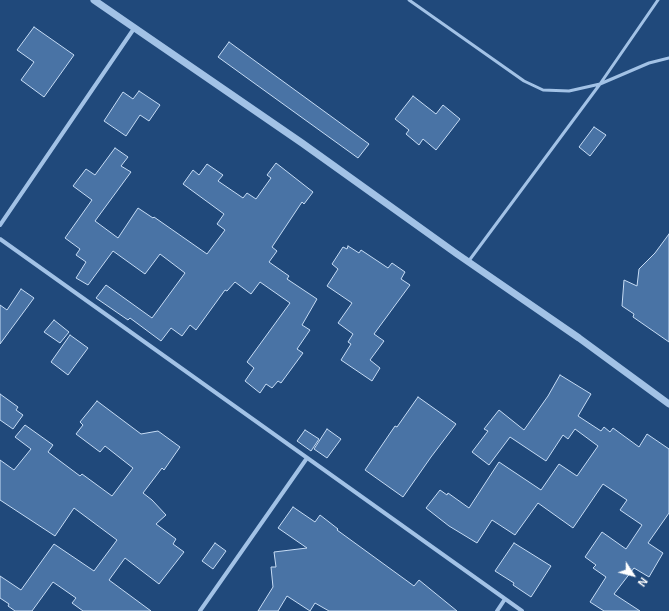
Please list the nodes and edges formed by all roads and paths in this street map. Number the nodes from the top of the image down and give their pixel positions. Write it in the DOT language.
graph roads {
  1 [pos="94,0"];
  2 [pos="409,0"];
  3 [pos="658,0"];
  4 [pos="135,27"];
  5 [pos="669,58"];
  6 [pos="600,84"];
  7 [pos="0,225"];
  8 [pos="0,239"];
  9 [pos="468,262"];
  10 [pos="669,404"];
  11 [pos="306,458"];
  12 [pos="505,599"];
  13 [pos="200,611"];
  14 [pos="497,611"];
  15 [pos="522,611"];
  1 -- 4 [label="street"];
  2 -- 6 [label="lane"];
  3 -- 6 [label="lane"];
  4 -- 7 [label="street"];
  4 -- 9 [label="street"];
  5 -- 6 [label="lane"];
  6 -- 9 [label="lane"];
  8 -- 11 [label="street"];
  9 -- 10 [label="street"];
  11 -- 12 [label="street"];
  11 -- 13 [label="street"];
  12 -- 14 [label="street"];
  12 -- 15 [label="street"];
}
